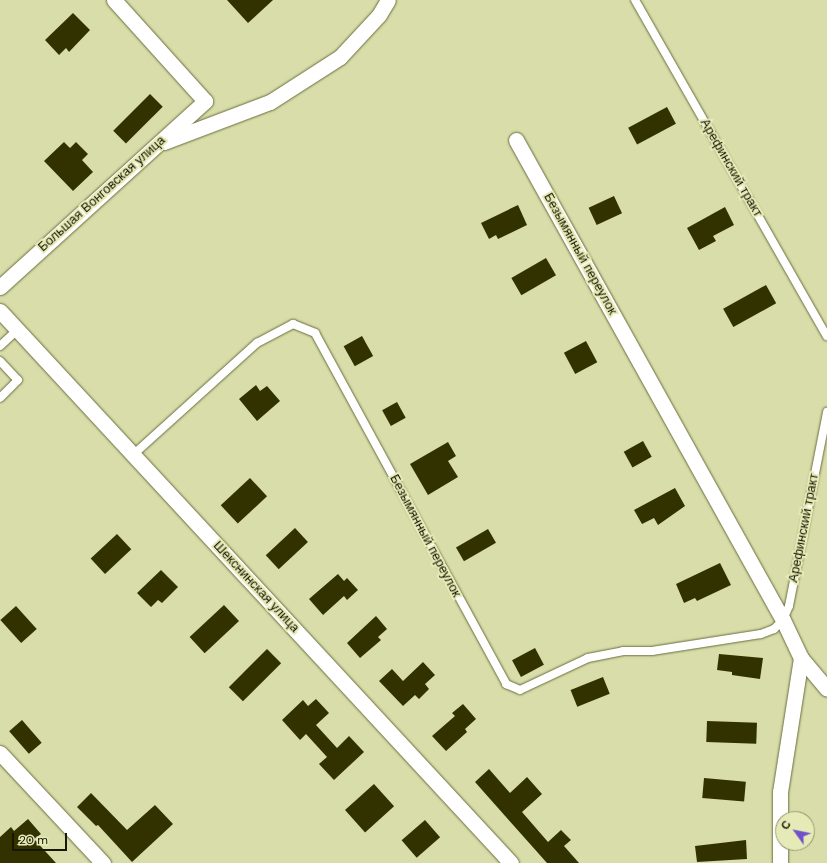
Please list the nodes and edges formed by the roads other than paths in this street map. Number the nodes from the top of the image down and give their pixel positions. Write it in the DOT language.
graph roads {
  1 [pos="114,0"];
  2 [pos="388,0"];
  3 [pos="635,0"];
  4 [pos="516,140"];
  5 [pos="156,146"];
  6 [pos="0,287"];
  7 [pos="0,312"];
  8 [pos="18,329"];
  9 [pos="827,336"];
  10 [pos="0,346"];
  11 [pos="0,361"];
  12 [pos="0,398"];
  13 [pos="827,412"];
  14 [pos="134,454"];
  15 [pos="783,620"];
  16 [pos="801,658"];
  17 [pos="827,689"];
  18 [pos="0,753"];
  19 [pos="103,863"];
  20 [pos="511,863"];
  21 [pos="780,863"];
  1 -- 5 [label="street, Большая Вонговская улица"];
  2 -- 5 [label="street"];
  3 -- 9 [label="lane, Арефинский тракт"];
  4 -- 15 [label="street, Безымянный переулок"];
  5 -- 6 [label="street, Большая Вонговская улица"];
  7 -- 8 [label="street, Шекснинская улица"];
  8 -- 10 [label="lane"];
  8 -- 14 [label="street, Шекснинская улица"];
  11 -- 12 [label="lane"];
  13 -- 15 [label="lane, Арефинский тракт"];
  14 -- 15 [label="lane, Безымянный переулок"];
  14 -- 20 [label="street, Шекснинская улица"];
  15 -- 16 [label="street, Безымянный переулок"];
  16 -- 17 [label="street, Безымянный переулок"];
  16 -- 21 [label="street"];
  18 -- 19 [label="street"];
}
